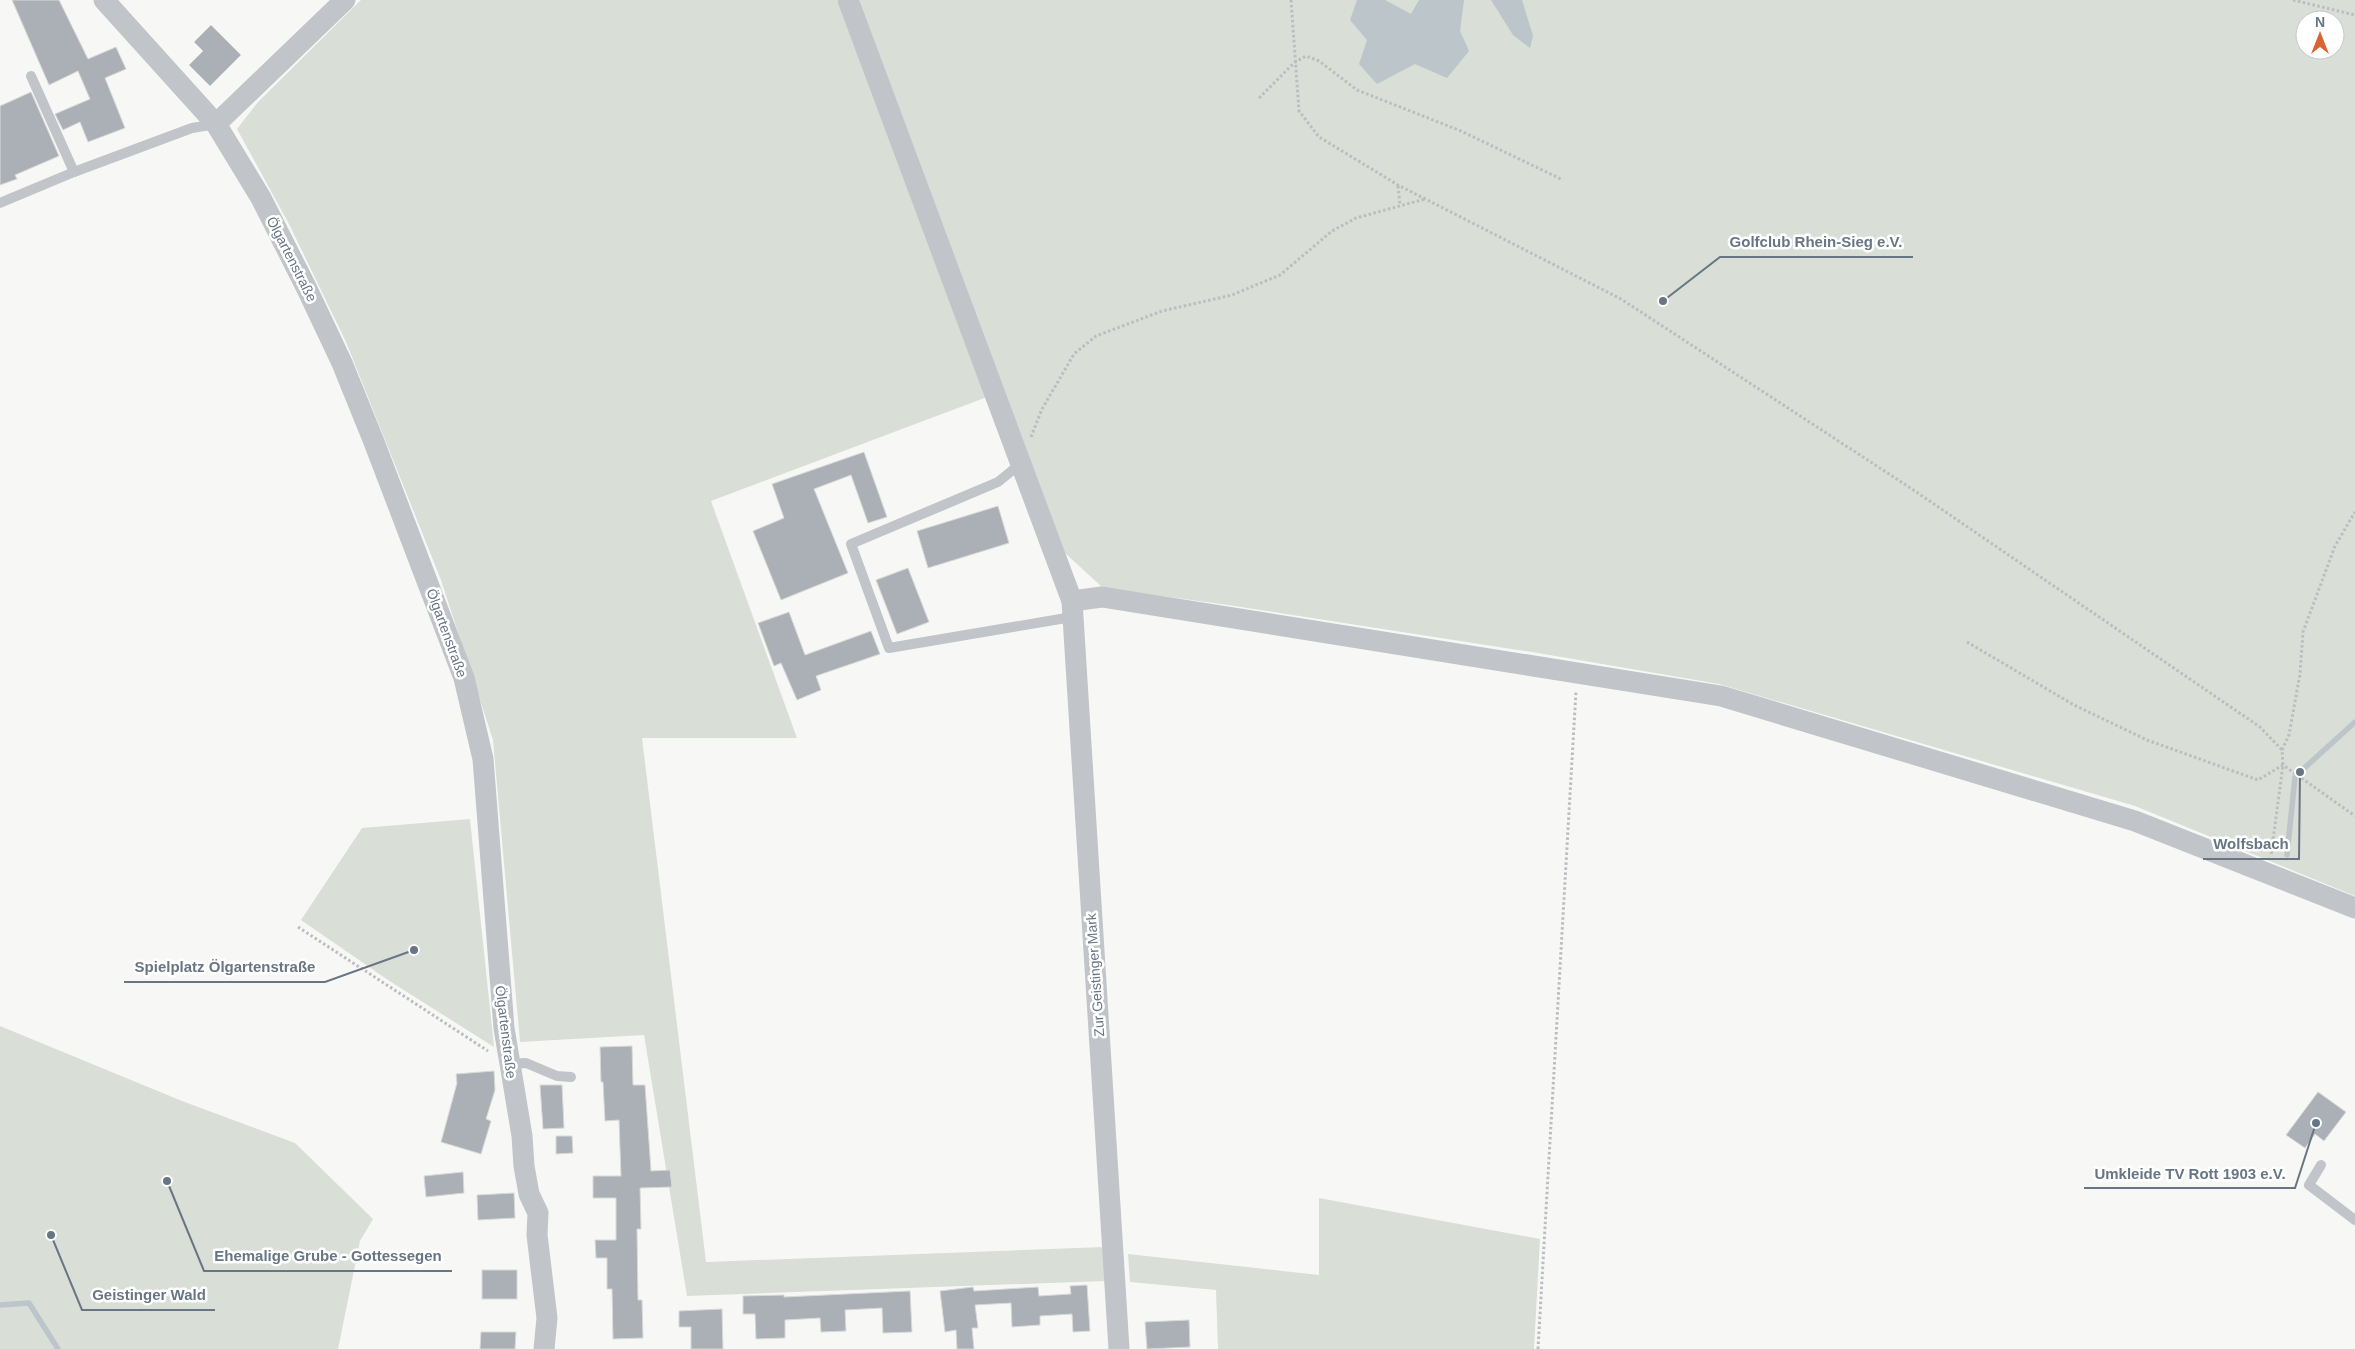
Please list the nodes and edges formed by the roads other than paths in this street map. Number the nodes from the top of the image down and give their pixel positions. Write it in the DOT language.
graph roads {
  1 [pos="104,0"];
  2 [pos="345,0"];
  3 [pos="848,0"];
  4 [pos="31,76"];
  5 [pos="216,124"];
  6 [pos="74,172"];
  7 [pos="0,203"];
  8 [pos="1020,464"];
  9 [pos="1072,609"];
  10 [pos="2355,908"];
  11 [pos="509,1064"];
  12 [pos="571,1077"];
  13 [pos="2321,1165"];
  14 [pos="2355,1220"];
  15 [pos="544,1349"];
  16 [pos="1119,1349"];
  1 -- 5 [label="street, Ölgartenstraße"];
  2 -- 5 [label="street"];
  3 -- 8 [label="street, Zur Geistinger Mark"];
  4 -- 6 [label="lane"];
  5 -- 6 [label="lane"];
  5 -- 11 [label="street, Ölgartenstraße"];
  6 -- 7 [label="lane"];
  8 -- 9 [label="street, Zur Geistinger Mark"];
  8 -- 9 [label="lane"];
  9 -- 10 [label="street"];
  9 -- 16 [label="street, Zur Geistinger Mark"];
  11 -- 12 [label="lane"];
  11 -- 15 [label="street, Ölgartenstraße"];
  13 -- 14 [label="lane"];
}
